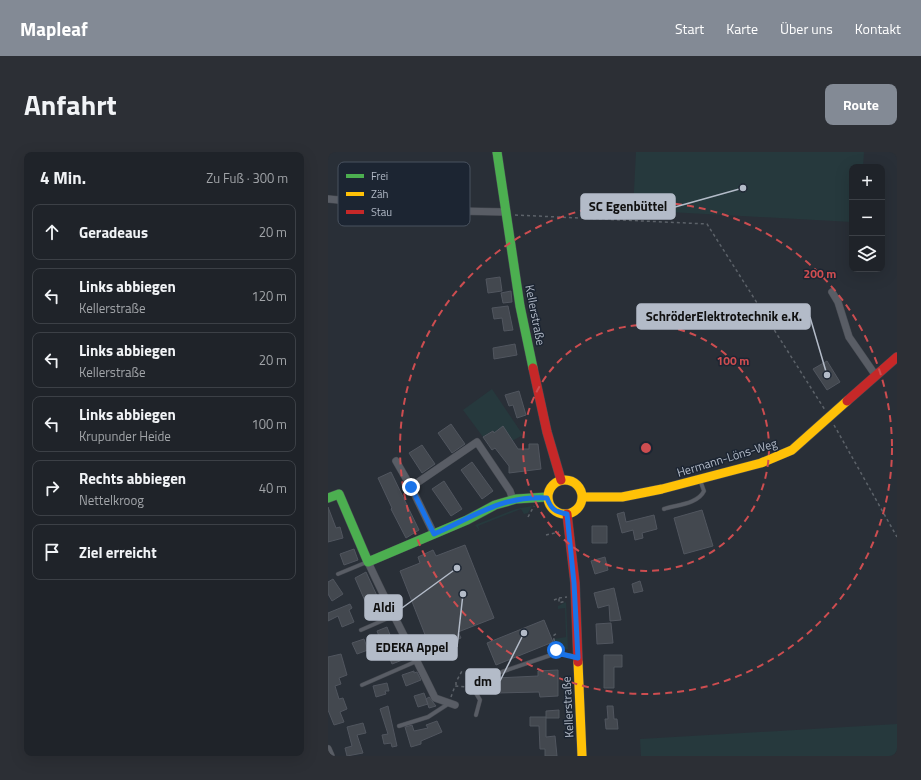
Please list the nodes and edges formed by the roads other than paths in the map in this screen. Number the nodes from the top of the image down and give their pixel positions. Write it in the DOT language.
graph roads {
  1 [pos="497,152"];
  2 [pos="328,198"];
  3 [pos="338,199"];
  4 [pos="470,211"];
  5 [pos="506,212"];
  6 [pos="832,292"];
  7 [pos="897,357"];
  8 [pos="876,376"];
  9 [pos="396,461"];
  10 [pos="700,479"];
  11 [pos="562,480"];
  12 [pos="411,487"];
  13 [pos="582,496"];
  14 [pos="328,498"];
  15 [pos="547,498"];
  16 [pos="513,500"];
  17 [pos="664,509"];
  18 [pos="567,514"];
  19 [pos="434,534"];
  20 [pos="368,562"];
  21 [pos="338,574"];
  22 [pos="393,616"];
  23 [pos="361,630"];
  24 [pos="578,658"];
  25 [pos="417,661"];
  26 [pos="362,685"];
  27 [pos="451,704"];
  28 [pos="476,715"];
  29 [pos="399,726"];
  30 [pos="328,749"];
  31 [pos="331,756"];
  32 [pos="582,756"];
  1 -- 5 [label="main road, Kellerstraße"];
  2 -- 3 [label="street"];
  4 -- 5 [label="street"];
  5 -- 11 [label="main road, Kellerstraße"];
  6 -- 8 [label="street"];
  7 -- 8 [label="main road, Hermann-Löns-Weg"];
  8 -- 10 [label="main road, Hermann-Löns-Weg"];
  9 -- 12 [label="street"];
  10 -- 13 [label="main road, Hermann-Löns-Weg"];
  10 -- 17 [label="lane"];
  11 -- 13 [label="main road"];
  11 -- 15 [label="main road"];
  12 -- 16 [label="street"];
  12 -- 19 [label="street"];
  13 -- 18 [label="main road"];
  14 -- 20 [label="main road"];
  15 -- 16 [label="main road"];
  15 -- 18 [label="main road"];
  16 -- 19 [label="main road"];
  18 -- 24 [label="main road, Kellerstraße"];
  19 -- 20 [label="main road"];
  20 -- 21 [label="lane"];
  20 -- 22 [label="street"];
  22 -- 23 [label="lane"];
  22 -- 25 [label="street"];
  24 -- 28 [label="lane"];
  24 -- 32 [label="main road, Kellerstraße"];
  25 -- 26 [label="lane"];
  25 -- 27 [label="street"];
  27 -- 29 [label="lane"];
  30 -- 31 [label="street"];
}
